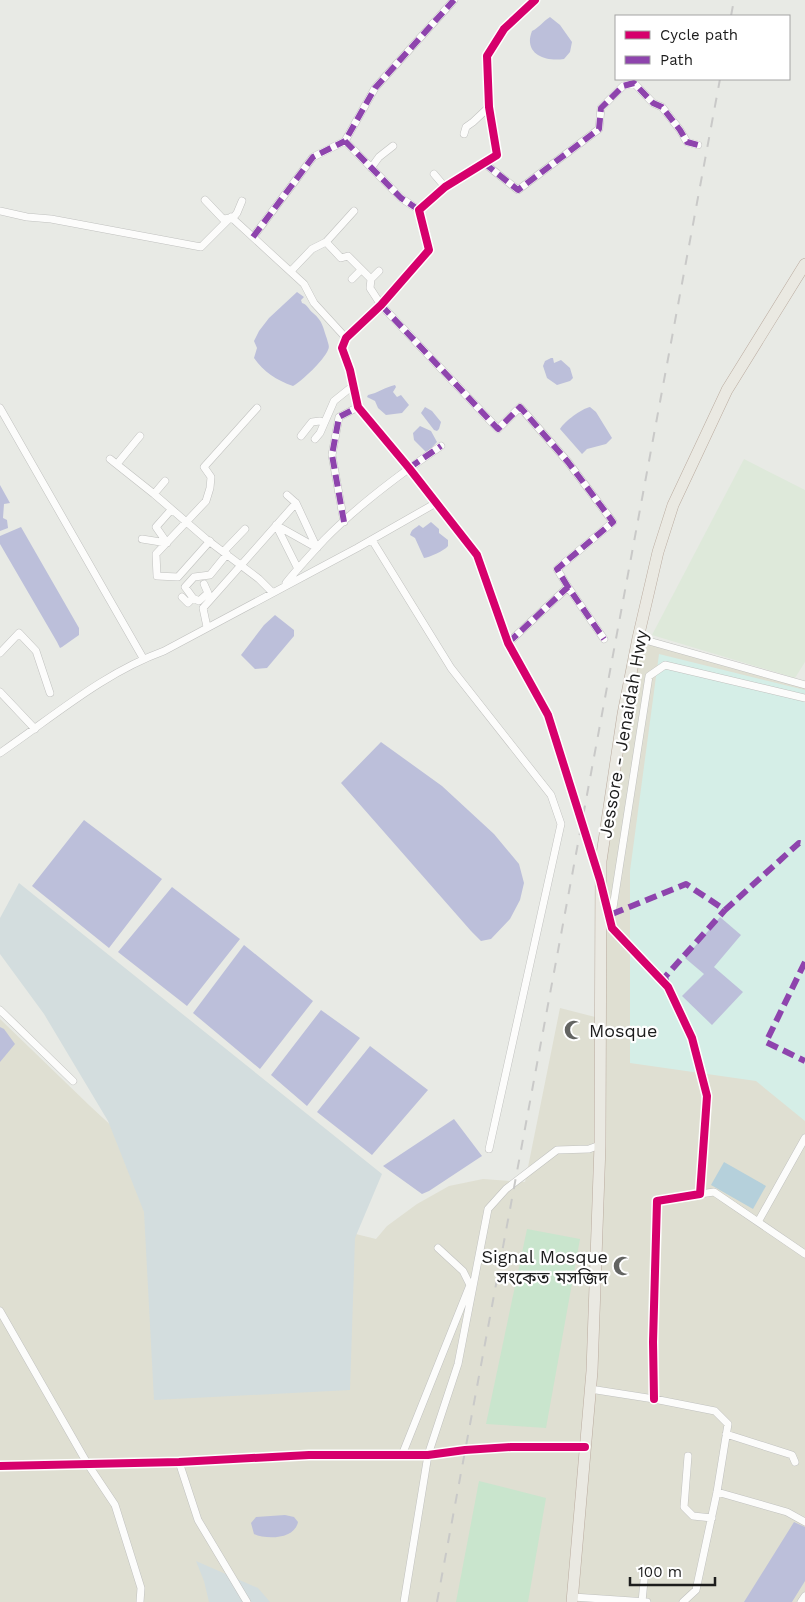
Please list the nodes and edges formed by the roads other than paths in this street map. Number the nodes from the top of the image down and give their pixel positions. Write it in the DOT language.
graph roads {
  1 [pos="454,0"];
  2 [pos="535,0"];
  3 [pos="489,107"];
  4 [pos="464,134"];
  5 [pos="345,141"];
  6 [pos="698,145"];
  7 [pos="393,146"];
  8 [pos="484,163"];
  9 [pos="371,168"];
  10 [pos="434,174"];
  11 [pos="445,187"];
  12 [pos="205,200"];
  13 [pos="242,200"];
  14 [pos="419,210"];
  15 [pos="354,211"];
  16 [pos="0,212"];
  17 [pos="232,218"];
  18 [pos="252,237"];
  19 [pos="326,242"];
  20 [pos="805,264"];
  21 [pos="361,270"];
  22 [pos="291,271"];
  23 [pos="379,271"];
  24 [pos="352,279"];
  25 [pos="371,279"];
  26 [pos="381,305"];
  27 [pos="346,338"];
  28 [pos="354,385"];
  29 [pos="358,407"];
  30 [pos="0,408"];
  31 [pos="257,408"];
  32 [pos="339,417"];
  33 [pos="330,419"];
  34 [pos="320,421"];
  35 [pos="140,436"];
  36 [pos="301,436"];
  37 [pos="315,439"];
  38 [pos="441,446"];
  39 [pos="110,459"];
  40 [pos="117,464"];
  41 [pos="409,468"];
  42 [pos="166,481"];
  43 [pos="154,494"];
  44 [pos="287,495"];
  45 [pos="296,503"];
  46 [pos="436,504"];
  47 [pos="171,510"];
  48 [pos="187,522"];
  49 [pos="344,522"];
  50 [pos="276,525"];
  51 [pos="245,528"];
  52 [pos="142,539"];
  53 [pos="372,540"];
  54 [pos="210,542"];
  55 [pos="167,543"];
  56 [pos="317,548"];
  57 [pos="226,553"];
  58 [pos="241,564"];
  59 [pos="298,569"];
  60 [pos="174,578"];
  61 [pos="204,584"];
  62 [pos="185,587"];
  63 [pos="282,587"];
  64 [pos="568,587"];
  65 [pos="272,592"];
  66 [pos="182,597"];
  67 [pos="193,598"];
  68 [pos="207,627"];
  69 [pos="638,638"];
  70 [pos="604,639"];
  71 [pos="508,643"];
  72 [pos="0,653"];
  73 [pos="143,658"];
  74 [pos="805,685"];
  75 [pos="0,692"];
  76 [pos="50,693"];
  77 [pos="805,698"];
  78 [pos="35,729"];
  79 [pos="0,753"];
  80 [pos="600,880"];
  81 [pos="612,914"];
  82 [pos="0,1010"];
  83 [pos="73,1081"];
  84 [pos="805,1138"];
  85 [pos="600,1145"];
  86 [pos="489,1149"];
  87 [pos="700,1194"];
  88 [pos="758,1222"];
  89 [pos="438,1248"];
  90 [pos="805,1254"];
  91 [pos="0,1311"];
  92 [pos="590,1390"];
  93 [pos="654,1399"];
  94 [pos="726,1434"];
  95 [pos="584,1447"];
  96 [pos="402,1454"];
  97 [pos="428,1455"];
  98 [pos="688,1456"];
  99 [pos="178,1462"];
  100 [pos="795,1462"];
  101 [pos="87,1463"];
  102 [pos="0,1466"];
  103 [pos="717,1492"];
  104 [pos="712,1518"];
  105 [pos="805,1522"];
  106 [pos="645,1570"];
  107 [pos="805,1596"];
  108 [pos="572,1599"];
  109 [pos="140,1602"];
  110 [pos="247,1602"];
  111 [pos="404,1602"];
  112 [pos="642,1602"];
  113 [pos="647,1602"];
  114 [pos="683,1602"];
  115 [pos="801,1602"];
  1 -- 5 [label="street"];
  2 -- 3 [label="street"];
  3 -- 4 [label="street"];
  3 -- 8 [label="street"];
  5 -- 9 [label="street"];
  5 -- 18 [label="street"];
  6 -- 8 [label="street"];
  7 -- 9 [label="street"];
  8 -- 11 [label="street"];
  9 -- 14 [label="street"];
  10 -- 11 [label="street"];
  11 -- 14 [label="street"];
  12 -- 17 [label="street"];
  13 -- 17 [label="street"];
  14 -- 26 [label="street"];
  15 -- 19 [label="street"];
  16 -- 17 [label="street"];
  17 -- 18 [label="street"];
  18 -- 22 [label="street"];
  19 -- 21 [label="street"];
  19 -- 22 [label="street"];
  20 -- 69 [label="highway, Jessore - Jenaidah Hwy"];
  21 -- 24 [label="street"];
  21 -- 25 [label="street"];
  22 -- 27 [label="street"];
  23 -- 25 [label="street"];
  25 -- 26 [label="street"];
  26 -- 27 [label="street"];
  26 -- 64 [label="street"];
  27 -- 28 [label="street"];
  28 -- 29 [label="street"];
  28 -- 37 [label="street"];
  29 -- 32 [label="street"];
  29 -- 41 [label="street"];
  30 -- 73 [label="street"];
  31 -- 48 [label="street"];
  32 -- 33 [label="street"];
  32 -- 49 [label="street"];
  34 -- 36 [label="street"];
  35 -- 40 [label="street"];
  38 -- 41 [label="street"];
  39 -- 40 [label="street"];
  40 -- 43 [label="street"];
  41 -- 46 [label="street"];
  41 -- 49 [label="street"];
  42 -- 43 [label="street"];
  43 -- 47 [label="street"];
  44 -- 45 [label="street"];
  45 -- 50 [label="street"];
  45 -- 56 [label="street"];
  46 -- 53 [label="street"];
  46 -- 71 [label="street"];
  47 -- 48 [label="street"];
  47 -- 55 [label="street"];
  48 -- 54 [label="street"];
  48 -- 55 [label="street"];
  49 -- 56 [label="street"];
  50 -- 56 [label="street"];
  50 -- 58 [label="street"];
  50 -- 59 [label="street"];
  51 -- 57 [label="street"];
  52 -- 55 [label="street"];
  53 -- 63 [label="street"];
  53 -- 86 [label="street"];
  54 -- 57 [label="street"];
  54 -- 60 [label="street"];
  55 -- 60 [label="street"];
  56 -- 59 [label="street"];
  57 -- 58 [label="street"];
  57 -- 62 [label="street"];
  58 -- 65 [label="street"];
  58 -- 68 [label="street"];
  59 -- 63 [label="street"];
  60 -- 62 [label="street"];
  61 -- 67 [label="street"];
  62 -- 67 [label="street"];
  63 -- 65 [label="street"];
  64 -- 70 [label="street"];
  64 -- 71 [label="street"];
  65 -- 68 [label="street"];
  66 -- 67 [label="street"];
  68 -- 73 [label="street"];
  69 -- 74 [label="street"];
  69 -- 80 [label="highway, Jessore - Jenaidah Hwy"];
  71 -- 80 [label="street"];
  72 -- 76 [label="street"];
  73 -- 78 [label="street"];
  75 -- 78 [label="street"];
  77 -- 81 [label="street"];
  78 -- 79 [label="street"];
  80 -- 85 [label="highway, Jessore - Jenaidah Hwy"];
  80 -- 87 [label="street"];
  82 -- 83 [label="street"];
  84 -- 88 [label="street"];
  85 -- 92 [label="highway, Jessore - Jenaidah Hwy"];
  85 -- 97 [label="street"];
  87 -- 88 [label="street"];
  87 -- 93 [label="street"];
  88 -- 90 [label="street"];
  89 -- 96 [label="street"];
  91 -- 101 [label="street"];
  92 -- 93 [label="street"];
  92 -- 95 [label="highway, Jessore - Jenaidah Hwy"];
  93 -- 94 [label="street"];
  94 -- 100 [label="street"];
  94 -- 103 [label="street"];
  95 -- 97 [label="street"];
  95 -- 108 [label="highway, Jessore - Jenaidah Hwy"];
  96 -- 97 [label="street"];
  96 -- 99 [label="street"];
  97 -- 111 [label="street"];
  98 -- 104 [label="street"];
  99 -- 101 [label="street"];
  99 -- 110 [label="street"];
  101 -- 102 [label="street"];
  101 -- 109 [label="street"];
  103 -- 104 [label="street"];
  103 -- 105 [label="street"];
  104 -- 114 [label="street"];
  106 -- 112 [label="street"];
  107 -- 115 [label="street"];
  108 -- 112 [label="street"];
  112 -- 113 [label="street"];
}
